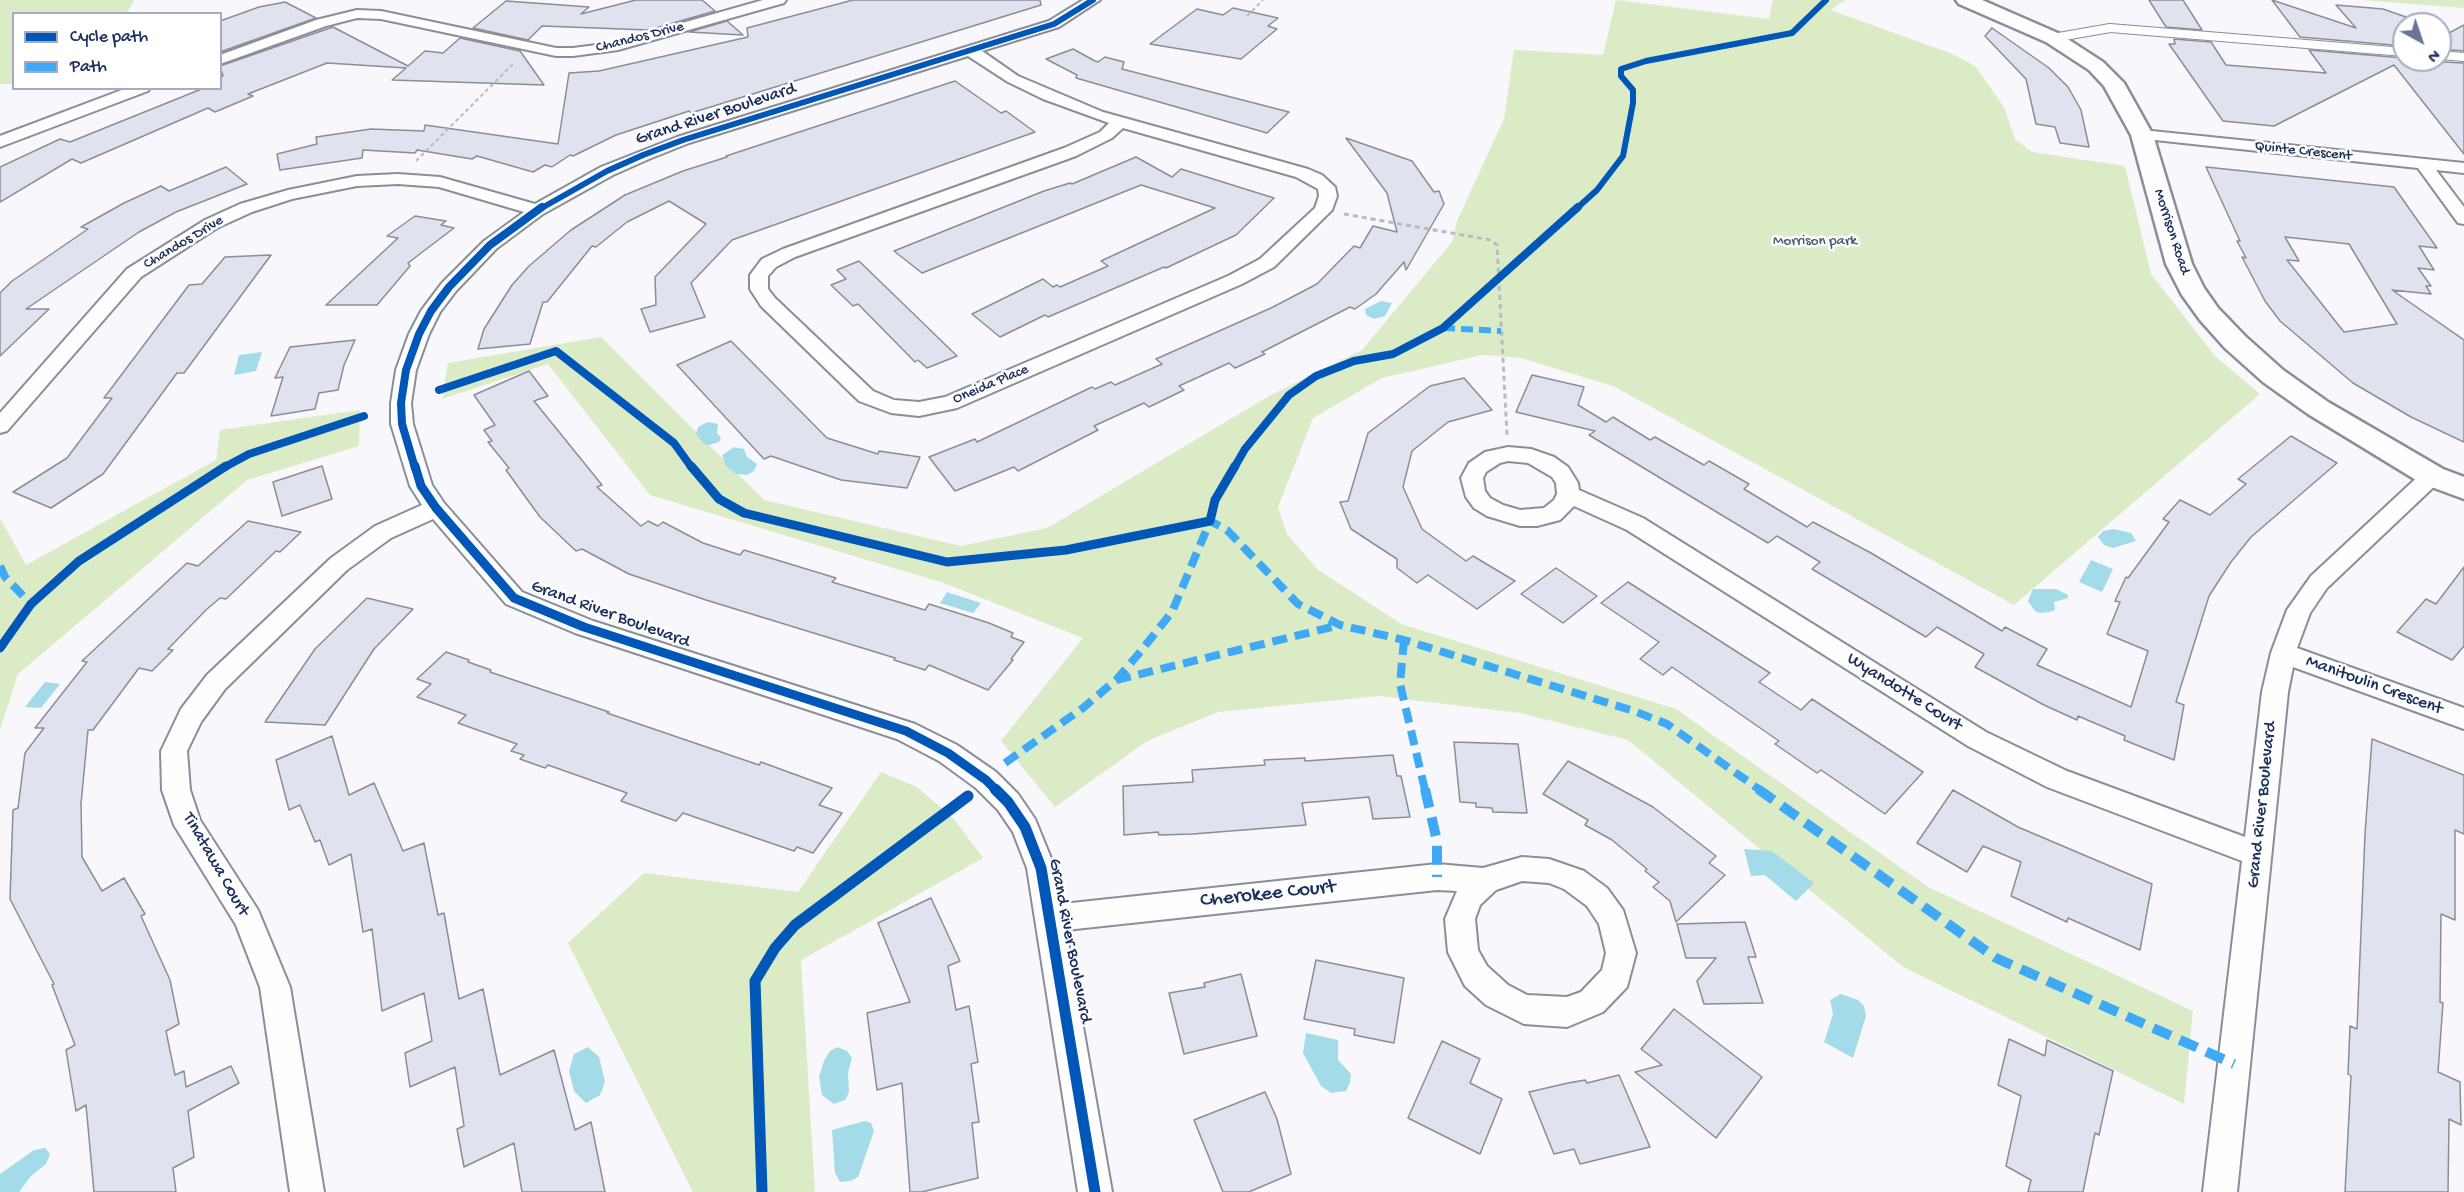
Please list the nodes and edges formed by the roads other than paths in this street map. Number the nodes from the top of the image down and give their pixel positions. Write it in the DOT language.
graph roads {
  1 [pos="779,0"];
  2 [pos="1093,0"];
  3 [pos="1966,0"];
  4 [pos="758,3"];
  5 [pos="2053,38"];
  6 [pos="971,51"];
  7 [pos="2392,51"];
  8 [pos="222,59"];
  9 [pos="138,90"];
  10 [pos="1120,122"];
  11 [pos="2142,135"];
  12 [pos="0,142"];
  13 [pos="2423,164"];
  14 [pos="2464,168"];
  15 [pos="537,210"];
  16 [pos="2464,219"];
  17 [pos="0,426"];
  18 [pos="2432,476"];
  19 [pos="2464,489"];
  20 [pos="1568,494"];
  21 [pos="436,508"];
  22 [pos="2283,652"];
  23 [pos="2464,719"];
  24 [pos="2257,854"];
  25 [pos="1486,881"];
  26 [pos="1051,918"];
  27 [pos="307,1192"];
  28 [pos="1095,1192"];
  29 [pos="2220,1192"];
  1 -- 4 [label="street, Chandos Drive"];
  2 -- 6 [label="street, Grand River Boulevard"];
  3 -- 5 [label="street, Morrison Road"];
  4 -- 8 [label="street, Chandos Drive"];
  5 -- 7 [label="lane"];
  5 -- 11 [label="street, Morrison Road"];
  6 -- 10 [label="street"];
  6 -- 15 [label="street, Grand River Boulevard"];
  9 -- 12 [label="street"];
  10 -- 10 [label="street, Oneida Place"];
  11 -- 13 [label="street, Quinte Crescent"];
  11 -- 18 [label="street, Morrison Road"];
  13 -- 14 [label="street, Quinte Crescent"];
  13 -- 16 [label="street"];
  15 -- 17 [label="street, Chandos Drive"];
  15 -- 21 [label="street, Grand River Boulevard"];
  18 -- 19 [label="street, Morrison Road"];
  18 -- 22 [label="street, Grand River Boulevard"];
  20 -- 20 [label="street"];
  20 -- 24 [label="street, Wyandotte Court"];
  21 -- 26 [label="street, Grand River Boulevard"];
  21 -- 27 [label="street, Tinatawa Court"];
  22 -- 23 [label="street, Manitoulin Crescent"];
  22 -- 24 [label="street, Grand River Boulevard"];
  24 -- 29 [label="street, Grand River Boulevard"];
  25 -- 25 [label="street, Cherokee Court"];
  25 -- 26 [label="street, Cherokee Court"];
  26 -- 28 [label="street, Grand River Boulevard"];
}
